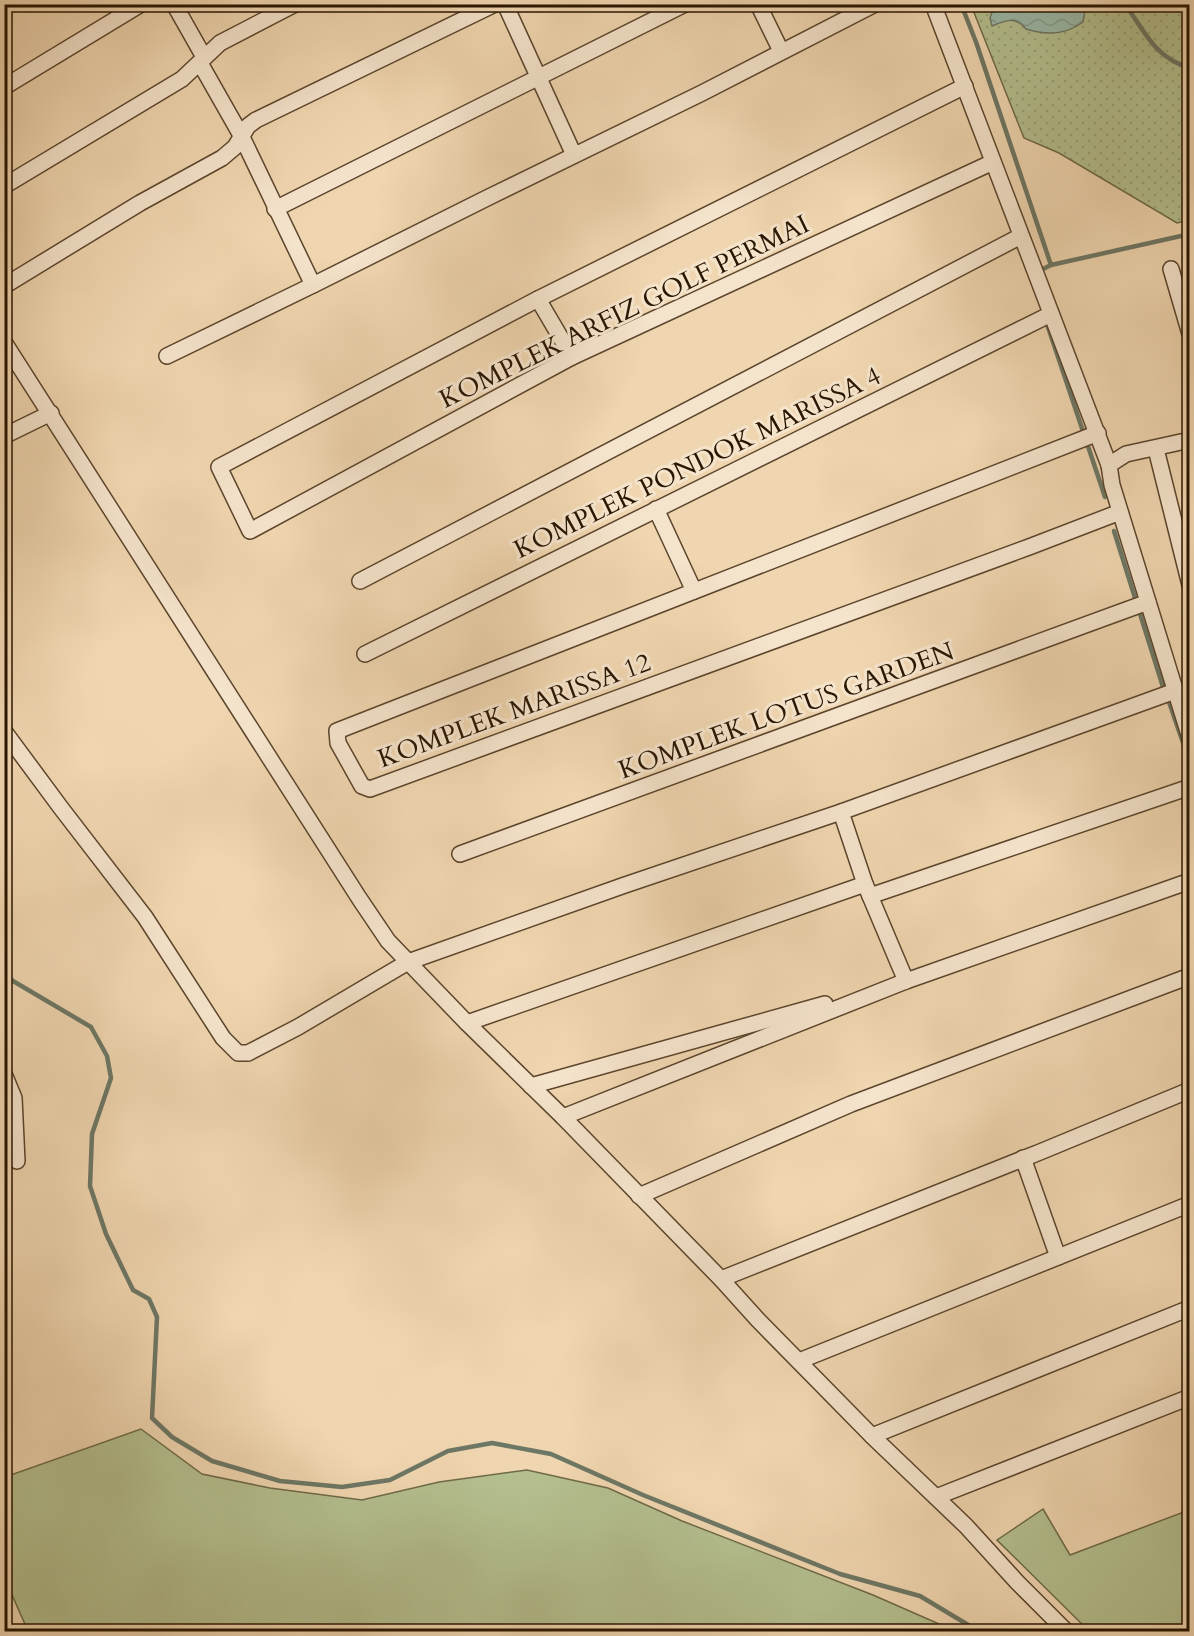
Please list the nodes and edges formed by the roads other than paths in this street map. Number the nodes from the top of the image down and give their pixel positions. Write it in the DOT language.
graph roads {
  1 [pos="141,4"];
  2 [pos="174,4"];
  3 [pos="295,4"];
  4 [pos="495,4"];
  5 [pos="505,4"];
  6 [pos="685,4"];
  7 [pos="758,4"];
  8 [pos="875,4"];
  9 [pos="933,4"];
  10 [pos="781,51"];
  11 [pos="202,60"];
  12 [pos="538,78"];
  13 [pos="965,86"];
  14 [pos="4,87"];
  15 [pos="242,137"];
  16 [pos="574,155"];
  17 [pos="993,162"];
  18 [pos="4,186"];
  19 [pos="275,209"];
  20 [pos="1021,236"];
  21 [pos="1171,269"];
  22 [pos="313,285"];
  23 [pos="4,286"];
  24 [pos="538,299"];
  25 [pos="1051,314"];
  26 [pos="1190,334"];
  27 [pos="4,342"];
  28 [pos="167,356"];
  29 [pos="572,357"];
  30 [pos="51,413"];
  31 [pos="1098,433"];
  32 [pos="4,436"];
  33 [pos="1190,440"];
  34 [pos="1156,449"];
  35 [pos="1109,465"];
  36 [pos="656,509"];
  37 [pos="1120,512"];
  38 [pos="360,581"];
  39 [pos="1190,585"];
  40 [pos="694,591"];
  41 [pos="1148,602"];
  42 [pos="365,654"];
  43 [pos="1175,691"];
  44 [pos="4,731"];
  45 [pos="1190,738"];
  46 [pos="1190,787"];
  47 [pos="841,812"];
  48 [pos="460,854"];
  49 [pos="1190,881"];
  50 [pos="867,890"];
  51 [pos="408,962"];
  52 [pos="1190,976"];
  53 [pos="906,981"];
  54 [pos="467,1023"];
  55 [pos="4,1074"];
  56 [pos="531,1086"];
  57 [pos="1190,1090"];
  58 [pos="563,1117"];
  59 [pos="1023,1158"];
  60 [pos="17,1161"];
  61 [pos="639,1196"];
  62 [pos="1190,1204"];
  63 [pos="1058,1257"];
  64 [pos="721,1279"];
  65 [pos="1190,1308"];
  66 [pos="799,1361"];
  67 [pos="1190,1397"];
  68 [pos="872,1436"];
  69 [pos="936,1497"];
  70 [pos="1066,1632"];
  1 -- 14 [label="street"];
  2 -- 11 [label="street"];
  3 -- 11 [label="street"];
  4 -- 15 [label="street"];
  5 -- 12 [label="street"];
  6 -- 12 [label="street"];
  7 -- 10 [label="street"];
  8 -- 10 [label="street"];
  9 -- 13 [label="street"];
  10 -- 16 [label="street"];
  11 -- 15 [label="street"];
  11 -- 18 [label="street"];
  12 -- 16 [label="street"];
  12 -- 19 [label="street"];
  13 -- 17 [label="street"];
  13 -- 24 [label="street"];
  15 -- 19 [label="street"];
  15 -- 23 [label="street"];
  16 -- 22 [label="street"];
  17 -- 20 [label="street"];
  17 -- 29 [label="street, KOMPLEK ARFIZ GOLF PERMAI"];
  19 -- 22 [label="street"];
  20 -- 25 [label="street"];
  20 -- 38 [label="street, KOMPLEK PONDOK MARISSA 4"];
  21 -- 26 [label="street"];
  22 -- 28 [label="street"];
  24 -- 29 [label="street"];
  24 -- 29 [label="street, KOMPLEK ARFIZ GOLF PERMAI"];
  25 -- 31 [label="street"];
  25 -- 36 [label="street, KOMPLEK PONDOK MARISSA 4"];
  27 -- 30 [label="street"];
  30 -- 32 [label="street"];
  30 -- 51 [label="street"];
  31 -- 35 [label="street"];
  31 -- 40 [label="street, KOMPLEK MARISSA 12"];
  33 -- 34 [label="street"];
  34 -- 35 [label="street"];
  34 -- 39 [label="street"];
  35 -- 37 [label="street"];
  36 -- 40 [label="street"];
  36 -- 42 [label="street, KOMPLEK PONDOK MARISSA 4"];
  37 -- 40 [label="street, KOMPLEK MARISSA 12"];
  37 -- 41 [label="street"];
  41 -- 43 [label="street"];
  41 -- 48 [label="street, KOMPLEK LOTUS GARDEN"];
  43 -- 45 [label="street"];
  43 -- 47 [label="street"];
  44 -- 51 [label="street"];
  46 -- 50 [label="street"];
  47 -- 50 [label="street"];
  47 -- 51 [label="street"];
  49 -- 53 [label="street"];
  50 -- 53 [label="street"];
  50 -- 54 [label="street"];
  51 -- 54 [label="street"];
  52 -- 61 [label="street"];
  53 -- 56 [label="street"];
  53 -- 58 [label="street"];
  54 -- 56 [label="street"];
  55 -- 60 [label="street"];
  56 -- 58 [label="street"];
  57 -- 59 [label="street"];
  58 -- 61 [label="street"];
  59 -- 63 [label="street"];
  59 -- 64 [label="street"];
  61 -- 64 [label="street"];
  62 -- 63 [label="street"];
  63 -- 66 [label="street"];
  64 -- 66 [label="street"];
  65 -- 68 [label="street"];
  66 -- 68 [label="street"];
  67 -- 69 [label="street"];
  68 -- 69 [label="street"];
  69 -- 70 [label="street"];
}
